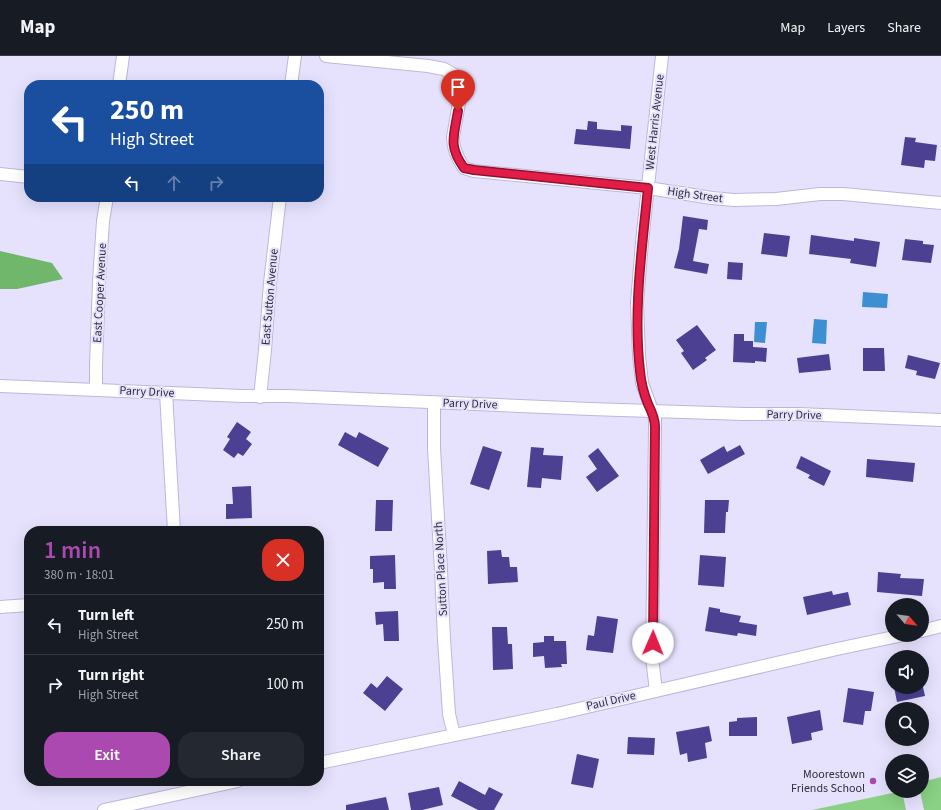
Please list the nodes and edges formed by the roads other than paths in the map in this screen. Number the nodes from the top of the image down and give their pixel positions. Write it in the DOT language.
graph roads {
  1 [pos="123,56"];
  2 [pos="295,56"];
  3 [pos="326,56"];
  4 [pos="662,56"];
  5 [pos="120,80"];
  6 [pos="292,80"];
  7 [pos="0,174"];
  8 [pos="24,176"];
  9 [pos="648,188"];
  10 [pos="106,202"];
  11 [pos="279,202"];
  12 [pos="941,203"];
  13 [pos="0,386"];
  14 [pos="96,390"];
  15 [pos="166,393"];
  16 [pos="260,397"];
  17 [pos="434,403"];
  18 [pos="652,411"];
  19 [pos="941,420"];
  20 [pos="174,526"];
  21 [pos="24,606"];
  22 [pos="0,608"];
  23 [pos="941,626"];
  24 [pos="929,629"];
  25 [pos="885,639"];
  26 [pos="656,691"];
  27 [pos="454,735"];
  28 [pos="324,763"];
  29 [pos="190,786"];
  30 [pos="104,810"];
  1 -- 5 [label="street"];
  2 -- 6 [label="street"];
  3 -- 9 [label="street, High Street"];
  4 -- 9 [label="street, West Harris Avenue"];
  7 -- 8 [label="street"];
  9 -- 12 [label="street, High Street"];
  9 -- 18 [label="street, West Harris Avenue"];
  10 -- 14 [label="street, East Cooper Avenue"];
  11 -- 16 [label="street, East Sutton Avenue"];
  13 -- 14 [label="street, Parry Drive"];
  14 -- 15 [label="street, Parry Drive"];
  15 -- 16 [label="street, Parry Drive"];
  15 -- 20 [label="street"];
  16 -- 17 [label="street, Parry Drive"];
  17 -- 18 [label="street, Parry Drive"];
  17 -- 27 [label="street, Sutton Place North"];
  18 -- 19 [label="street, Parry Drive"];
  18 -- 26 [label="street, West Harris Avenue"];
  21 -- 22 [label="street"];
  23 -- 24 [label="street"];
  25 -- 26 [label="street, Paul Drive"];
  26 -- 27 [label="street, Paul Drive"];
  27 -- 28 [label="street, Paul Drive"];
  29 -- 30 [label="street"];
}
